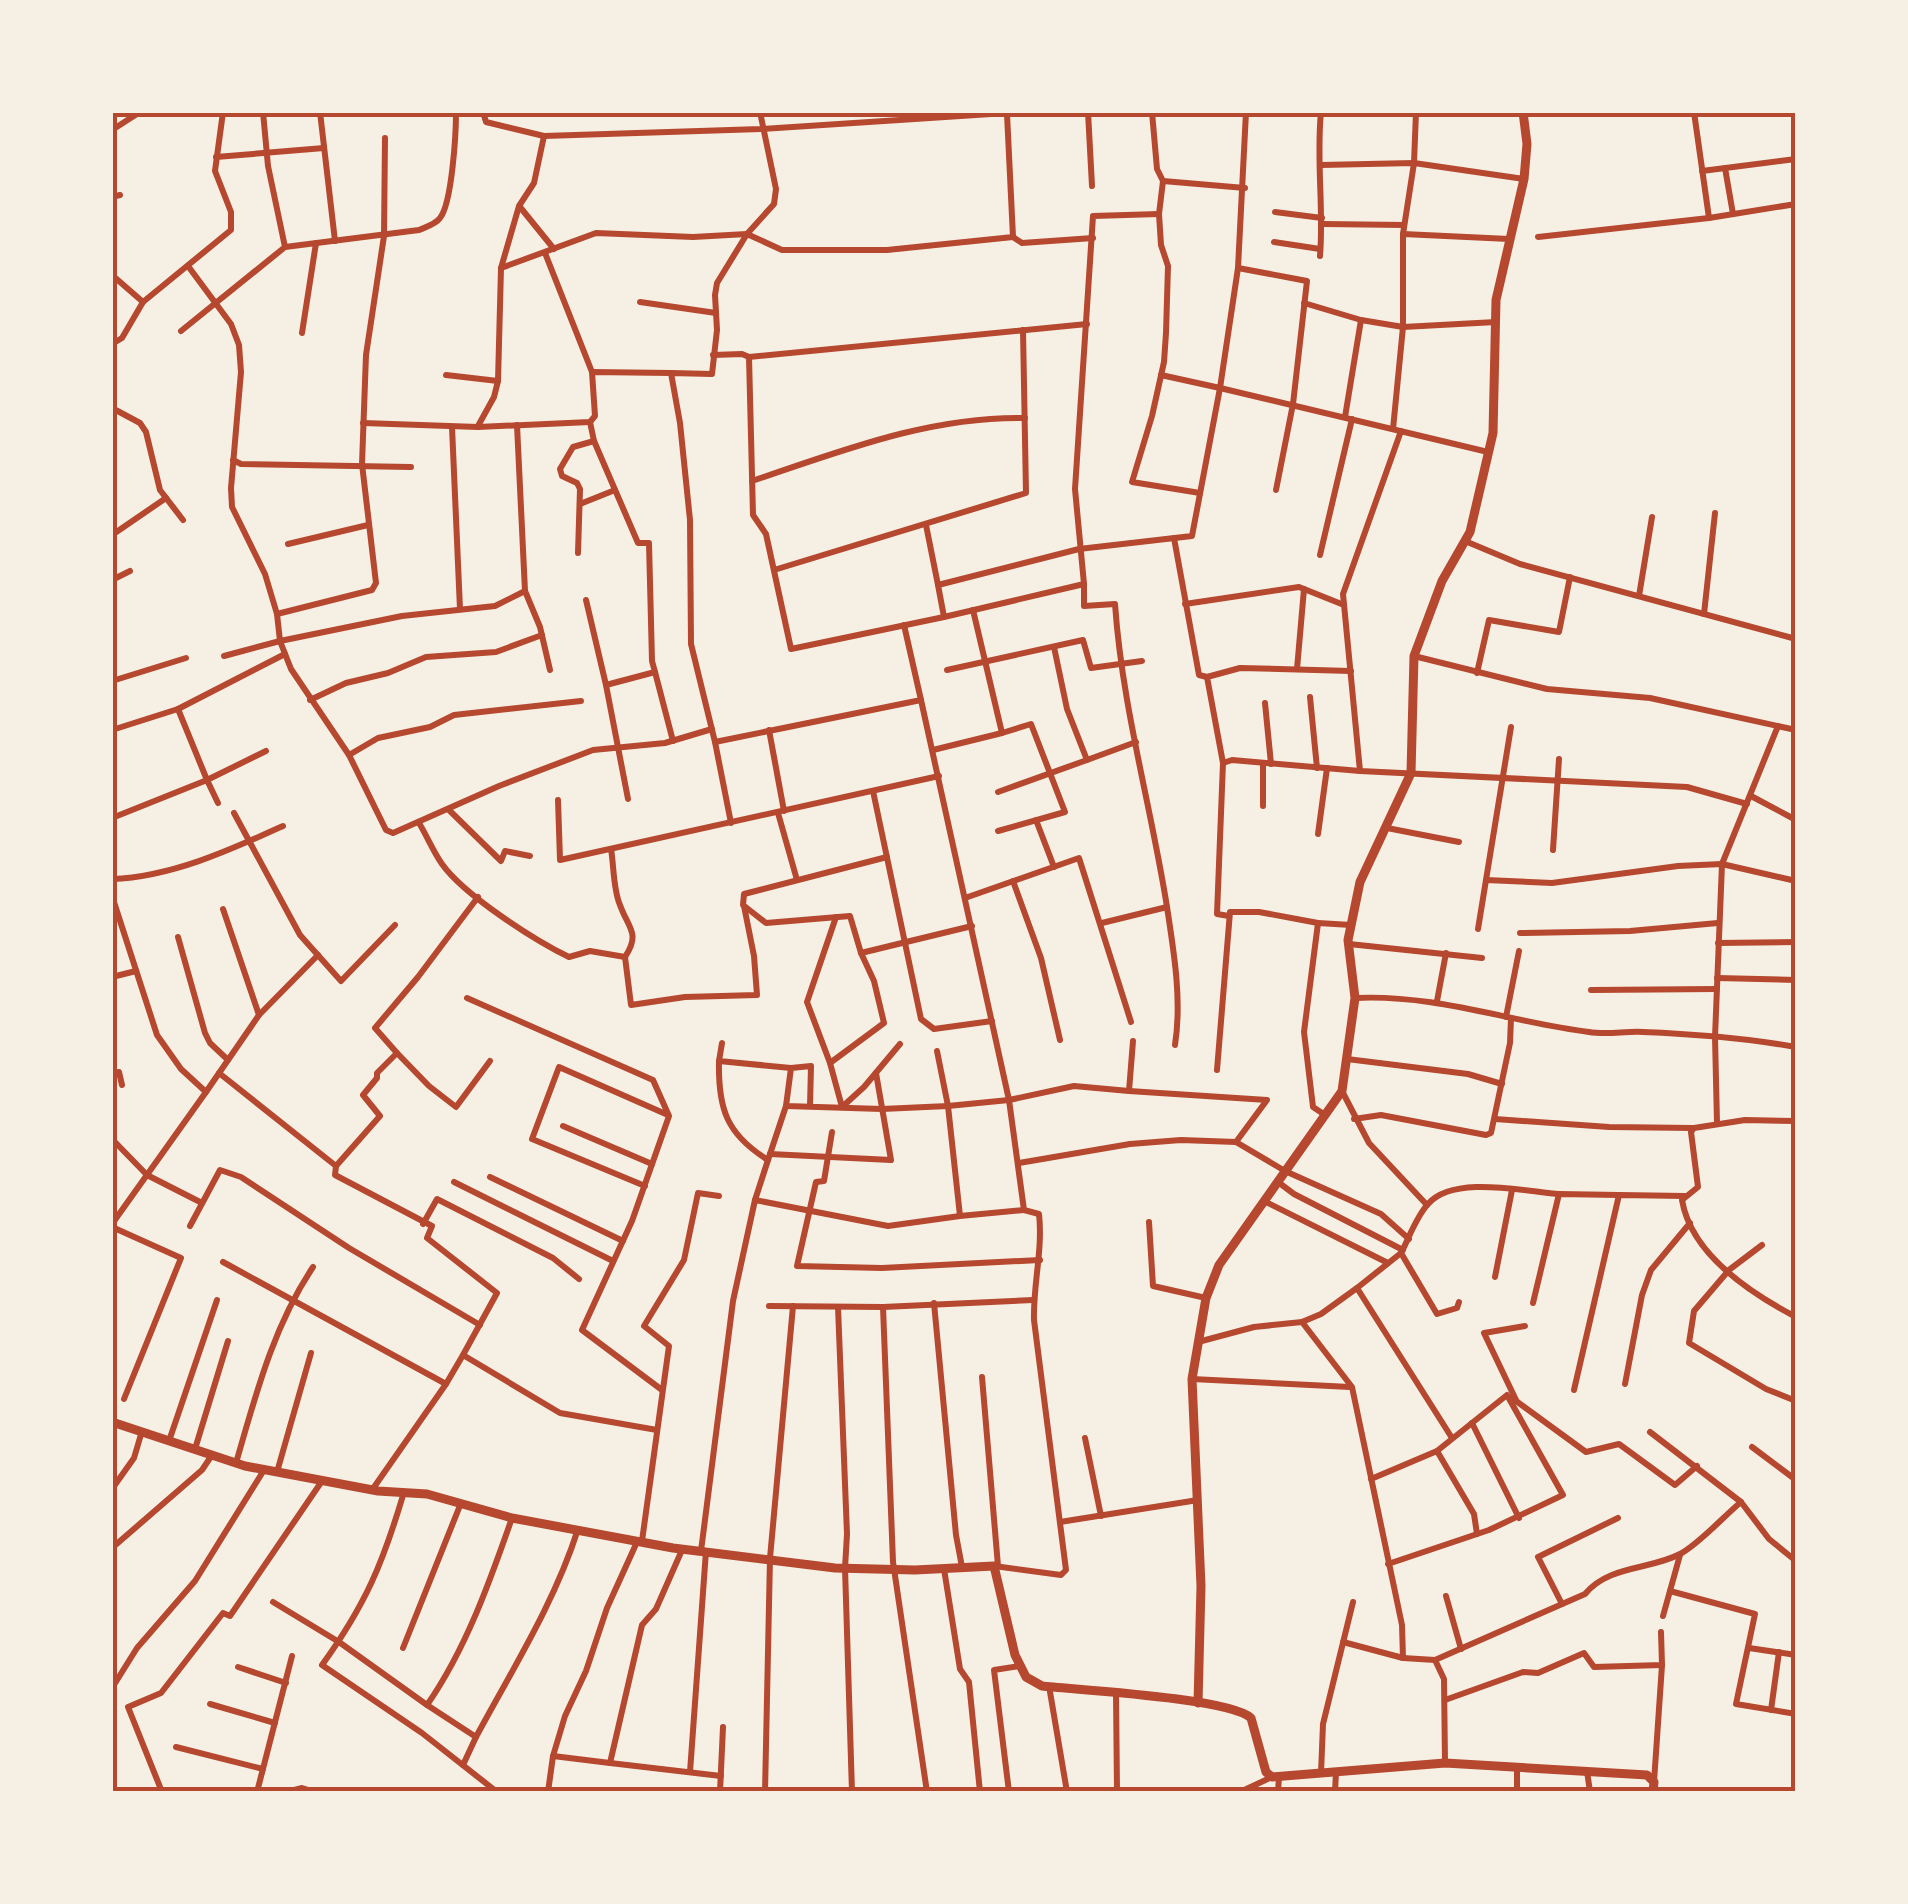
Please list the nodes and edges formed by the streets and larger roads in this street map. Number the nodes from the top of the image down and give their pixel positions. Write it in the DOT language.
graph roads {
  1 [pos="140,112"];
  2 [pos="223,112"];
  3 [pos="263,112"];
  4 [pos="320,112"];
  5 [pos="456,112"];
  6 [pos="483,112"];
  7 [pos="760,112"];
  8 [pos="1021,112"];
  9 [pos="1088,112"];
  10 [pos="1152,112"];
  11 [pos="1246,112"];
  12 [pos="1321,112"];
  13 [pos="1416,112"];
  14 [pos="1694,112"];
  15 [pos="1527,113"];
  16 [pos="984,114"];
  17 [pos="1007,114"];
  18 [pos="761,129"];
  19 [pos="112,130"];
  20 [pos="544,136"];
  21 [pos="385,138"];
  22 [pos="324,148"];
  23 [pos="266,153"];
  24 [pos="216,157"];
  25 [pos="1796,159"];
  26 [pos="1414,163"];
  27 [pos="1321,165"];
  28 [pos="1726,168"];
  29 [pos="1702,171"];
  30 [pos="1524,179"];
  31 [pos="1163,181"];
  32 [pos="1092,186"];
  33 [pos="1245,188"];
  34 [pos="1796,204"];
  35 [pos="519,206"];
  36 [pos="1275,212"];
  37 [pos="1159,214"];
  38 [pos="1732,214"];
  39 [pos="1709,218"];
  40 [pos="1322,221"];
  41 [pos="1404,225"];
  42 [pos="747,234"];
  43 [pos="1403,234"];
  44 [pos="384,236"];
  45 [pos="1014,237"];
  46 [pos="1538,237"];
  47 [pos="1093,238"];
  48 [pos="1509,239"];
  49 [pos="335,241"];
  50 [pos="1274,242"];
  51 [pos="316,243"];
  52 [pos="285,247"];
  53 [pos="554,249"];
  54 [pos="545,253"];
  55 [pos="188,266"];
  56 [pos="501,268"];
  57 [pos="1238,268"];
  58 [pos="112,275"];
  59 [pos="143,302"];
  60 [pos="215,302"];
  61 [pos="640,302"];
  62 [pos="1304,302"];
  63 [pos="716,313"];
  64 [pos="1361,320"];
  65 [pos="1496,322"];
  66 [pos="1087,324"];
  67 [pos="1403,327"];
  68 [pos="1023,330"];
  69 [pos="180,331"];
  70 [pos="302,334"];
  71 [pos="112,344"];
  72 [pos="713,355"];
  73 [pos="750,358"];
  74 [pos="592,372"];
  75 [pos="672,373"];
  76 [pos="446,375"];
  77 [pos="1161,375"];
  78 [pos="498,381"];
  79 [pos="1220,388"];
  80 [pos="1292,404"];
  81 [pos="112,408"];
  82 [pos="1025,418"];
  83 [pos="1348,418"];
  84 [pos="363,422"];
  85 [pos="590,422"];
  86 [pos="517,425"];
  87 [pos="452,426"];
  88 [pos="478,427"];
  89 [pos="1397,430"];
  90 [pos="594,442"];
  91 [pos="1488,452"];
  92 [pos="233,460"];
  93 [pos="362,464"];
  94 [pos="411,467"];
  95 [pos="752,481"];
  96 [pos="616,490"];
  97 [pos="1276,490"];
  98 [pos="1200,493"];
  99 [pos="166,498"];
  100 [pos="580,504"];
  101 [pos="1716,513"];
  102 [pos="1652,516"];
  103 [pos="184,520"];
  104 [pos="926,524"];
  105 [pos="368,525"];
  106 [pos="112,536"];
  107 [pos="1174,538"];
  108 [pos="1464,541"];
  109 [pos="288,544"];
  110 [pos="1079,549"];
  111 [pos="578,553"];
  112 [pos="1320,554"];
  113 [pos="774,570"];
  114 [pos="130,571"];
  115 [pos="1570,577"];
  116 [pos="112,580"];
  117 [pos="1084,584"];
  118 [pos="938,585"];
  119 [pos="1304,589"];
  120 [pos="525,591"];
  121 [pos="1639,596"];
  122 [pos="586,600"];
  123 [pos="1186,604"];
  124 [pos="1344,606"];
  125 [pos="460,609"];
  126 [pos="973,610"];
  127 [pos="277,614"];
  128 [pos="1704,614"];
  129 [pos="944,616"];
  130 [pos="904,625"];
  131 [pos="542,635"];
  132 [pos="1796,639"];
  133 [pos="280,640"];
  134 [pos="1054,647"];
  135 [pos="285,654"];
  136 [pos="224,656"];
  137 [pos="1414,656"];
  138 [pos="186,658"];
  139 [pos="1142,661"];
  140 [pos="985,662"];
  141 [pos="1119,664"];
  142 [pos="1297,669"];
  143 [pos="550,670"];
  144 [pos="946,670"];
  145 [pos="655,672"];
  146 [pos="1351,672"];
  147 [pos="1477,673"];
  148 [pos="1207,678"];
  149 [pos="112,681"];
  150 [pos="606,684"];
  151 [pos="1310,697"];
  152 [pos="310,700"];
  153 [pos="922,700"];
  154 [pos="581,701"];
  155 [pos="1264,703"];
  156 [pos="178,710"];
  157 [pos="1778,726"];
  158 [pos="1511,727"];
  159 [pos="712,729"];
  160 [pos="112,730"];
  161 [pos="768,730"];
  162 [pos="1796,730"];
  163 [pos="1002,733"];
  164 [pos="673,740"];
  165 [pos="715,742"];
  166 [pos="1136,742"];
  167 [pos="618,748"];
  168 [pos="266,750"];
  169 [pos="933,750"];
  170 [pos="349,755"];
  171 [pos="1559,759"];
  172 [pos="1087,760"];
  173 [pos="1223,763"];
  174 [pos="1267,764"];
  175 [pos="1317,768"];
  176 [pos="1326,768"];
  177 [pos="1360,772"];
  178 [pos="1411,773"];
  179 [pos="1050,774"];
  180 [pos="939,776"];
  181 [pos="1504,779"];
  182 [pos="207,780"];
  183 [pos="1556,782"];
  184 [pos="873,791"];
  185 [pos="998,792"];
  186 [pos="558,800"];
  187 [pos="628,800"];
  188 [pos="1749,800"];
  189 [pos="218,803"];
  190 [pos="1263,806"];
  191 [pos="449,810"];
  192 [pos="781,812"];
  193 [pos="234,814"];
  194 [pos="112,818"];
  195 [pos="1036,820"];
  196 [pos="1796,820"];
  197 [pos="418,823"];
  198 [pos="731,823"];
  199 [pos="283,826"];
  200 [pos="1386,828"];
  201 [pos="998,831"];
  202 [pos="1318,834"];
  203 [pos="248,842"];
  204 [pos="1459,842"];
  205 [pos="611,848"];
  206 [pos="1553,850"];
  207 [pos="530,856"];
  208 [pos="887,856"];
  209 [pos="1722,864"];
  210 [pos="1054,866"];
  211 [pos="112,879"];
  212 [pos="796,880"];
  213 [pos="1486,880"];
  214 [pos="1013,881"];
  215 [pos="1796,881"];
  216 [pos="112,896"];
  217 [pos="478,897"];
  218 [pos="966,898"];
  219 [pos="743,904"];
  220 [pos="1166,907"];
  221 [pos="223,910"];
  222 [pos="1230,916"];
  223 [pos="836,917"];
  224 [pos="1102,923"];
  225 [pos="1318,923"];
  226 [pos="1718,923"];
  227 [pos="396,924"];
  228 [pos="1352,925"];
  229 [pos="972,926"];
  230 [pos="1478,929"];
  231 [pos="1520,933"];
  232 [pos="178,937"];
  233 [pos="1796,942"];
  234 [pos="905,943"];
  235 [pos="1718,943"];
  236 [pos="1349,944"];
  237 [pos="1518,951"];
  238 [pos="861,953"];
  239 [pos="1446,953"];
  240 [pos="318,955"];
  241 [pos="624,957"];
  242 [pos="1482,958"];
  243 [pos="136,970"];
  244 [pos="112,976"];
  245 [pos="1717,978"];
  246 [pos="1796,980"];
  247 [pos="1717,989"];
  248 [pos="1591,990"];
  249 [pos="468,998"];
  250 [pos="1355,998"];
  251 [pos="1437,1001"];
  252 [pos="259,1015"];
  253 [pos="1508,1017"];
  254 [pos="992,1021"];
  255 [pos="1132,1022"];
  256 [pos="1716,1037"];
  257 [pos="1060,1040"];
  258 [pos="1132,1041"];
  259 [pos="722,1043"];
  260 [pos="900,1044"];
  261 [pos="1175,1045"];
  262 [pos="1796,1047"];
  263 [pos="937,1051"];
  264 [pos="397,1052"];
  265 [pos="1347,1059"];
  266 [pos="228,1060"];
  267 [pos="719,1060"];
  268 [pos="490,1061"];
  269 [pos="830,1063"];
  270 [pos="791,1068"];
  271 [pos="1217,1070"];
  272 [pos="112,1073"];
  273 [pos="219,1073"];
  274 [pos="876,1073"];
  275 [pos="1502,1084"];
  276 [pos="122,1085"];
  277 [pos="1129,1091"];
  278 [pos="1342,1091"];
  279 [pos="206,1092"];
  280 [pos="1010,1100"];
  281 [pos="786,1106"];
  282 [pos="810,1106"];
  283 [pos="948,1106"];
  284 [pos="842,1107"];
  285 [pos="882,1109"];
  286 [pos="1326,1115"];
  287 [pos="669,1116"];
  288 [pos="1354,1119"];
  289 [pos="1495,1119"];
  290 [pos="1796,1122"];
  291 [pos="1717,1123"];
  292 [pos="563,1126"];
  293 [pos="1694,1128"];
  294 [pos="832,1132"];
  295 [pos="112,1139"];
  296 [pos="1236,1142"];
  297 [pos="828,1156"];
  298 [pos="769,1157"];
  299 [pos="1019,1163"];
  300 [pos="652,1164"];
  301 [pos="336,1166"];
  302 [pos="1285,1172"];
  303 [pos="147,1175"];
  304 [pos="490,1177"];
  305 [pos="454,1182"];
  306 [pos="1278,1182"];
  307 [pos="645,1186"];
  308 [pos="1512,1190"];
  309 [pos="1558,1194"];
  310 [pos="1620,1195"];
  311 [pos="719,1196"];
  312 [pos="1685,1196"];
  313 [pos="754,1200"];
  314 [pos="1264,1201"];
  315 [pos="202,1202"];
  316 [pos="1427,1205"];
  317 [pos="1024,1210"];
  318 [pos="809,1212"];
  319 [pos="960,1216"];
  320 [pos="1148,1222"];
  321 [pos="1690,1223"];
  322 [pos="424,1224"];
  323 [pos="112,1225"];
  324 [pos="190,1226"];
  325 [pos="1409,1239"];
  326 [pos="623,1241"];
  327 [pos="1762,1245"];
  328 [pos="1402,1252"];
  329 [pos="1040,1260"];
  330 [pos="614,1261"];
  331 [pos="223,1262"];
  332 [pos="1388,1264"];
  333 [pos="313,1267"];
  334 [pos="1729,1270"];
  335 [pos="1495,1277"];
  336 [pos="579,1279"];
  337 [pos="1357,1288"];
  338 [pos="1206,1298"];
  339 [pos="217,1300"];
  340 [pos="291,1300"];
  341 [pos="1033,1300"];
  342 [pos="1460,1302"];
  343 [pos="934,1303"];
  344 [pos="1534,1303"];
  345 [pos="768,1306"];
  346 [pos="793,1306"];
  347 [pos="838,1307"];
  348 [pos="883,1307"];
  349 [pos="1796,1317"];
  350 [pos="1302,1322"];
  351 [pos="480,1324"];
  352 [pos="1525,1326"];
  353 [pos="228,1341"];
  354 [pos="1198,1342"];
  355 [pos="311,1353"];
  356 [pos="463,1355"];
  357 [pos="982,1377"];
  358 [pos="1192,1379"];
  359 [pos="446,1384"];
  360 [pos="1626,1384"];
  361 [pos="1352,1387"];
  362 [pos="662,1390"];
  363 [pos="1574,1390"];
  364 [pos="1508,1395"];
  365 [pos="124,1400"];
  366 [pos="1516,1402"];
  367 [pos="1796,1402"];
  368 [pos="112,1422"];
  369 [pos="1472,1423"];
  370 [pos="657,1430"];
  371 [pos="142,1432"];
  372 [pos="1650,1432"];
  373 [pos="1085,1438"];
  374 [pos="1453,1438"];
  375 [pos="169,1440"];
  376 [pos="1752,1447"];
  377 [pos="195,1449"];
  378 [pos="1437,1451"];
  379 [pos="212,1455"];
  380 [pos="236,1463"];
  381 [pos="1697,1466"];
  382 [pos="264,1470"];
  383 [pos="277,1472"];
  384 [pos="1371,1479"];
  385 [pos="322,1480"];
  386 [pos="1796,1480"];
  387 [pos="112,1489"];
  388 [pos="372,1490"];
  389 [pos="404,1492"];
  390 [pos="1199,1500"];
  391 [pos="1740,1502"];
  392 [pos="461,1503"];
  393 [pos="1101,1516"];
  394 [pos="512,1518"];
  395 [pos="1519,1518"];
  396 [pos="1618,1518"];
  397 [pos="1060,1522"];
  398 [pos="578,1529"];
  399 [pos="1477,1534"];
  400 [pos="640,1541"];
  401 [pos="112,1548"];
  402 [pos="683,1549"];
  403 [pos="703,1551"];
  404 [pos="1680,1554"];
  405 [pos="770,1558"];
  406 [pos="1796,1562"];
  407 [pos="1388,1564"];
  408 [pos="996,1566"];
  409 [pos="962,1567"];
  410 [pos="844,1568"];
  411 [pos="944,1568"];
  412 [pos="896,1569"];
  413 [pos="1670,1592"];
  414 [pos="1446,1596"];
  415 [pos="273,1602"];
  416 [pos="1353,1602"];
  417 [pos="1562,1604"];
  418 [pos="1663,1616"];
  419 [pos="1661,1632"];
  420 [pos="339,1642"];
  421 [pos="1343,1642"];
  422 [pos="403,1648"];
  423 [pos="1750,1648"];
  424 [pos="1460,1649"];
  425 [pos="1779,1652"];
  426 [pos="1796,1654"];
  427 [pos="292,1656"];
  428 [pos="1403,1658"];
  429 [pos="1435,1660"];
  430 [pos="1020,1666"];
  431 [pos="1662,1666"];
  432 [pos="238,1667"];
  433 [pos="116,1674"];
  434 [pos="286,1683"];
  435 [pos="1048,1686"];
  436 [pos="112,1688"];
  437 [pos="1116,1693"];
  438 [pos="1445,1700"];
  439 [pos="1198,1703"];
  440 [pos="210,1704"];
  441 [pos="427,1705"];
  442 [pos="1771,1710"];
  443 [pos="1796,1714"];
  444 [pos="275,1723"];
  445 [pos="723,1727"];
  446 [pos="476,1737"];
  447 [pos="176,1746"];
  448 [pos="553,1756"];
  449 [pos="610,1763"];
  450 [pos="1446,1763"];
  451 [pos="463,1765"];
  452 [pos="1517,1767"];
  453 [pos="263,1769"];
  454 [pos="690,1772"];
  455 [pos="1336,1772"];
  456 [pos="1587,1772"];
  457 [pos="1320,1773"];
  458 [pos="721,1776"];
  459 [pos="1276,1777"];
  460 [pos="1654,1787"];
  461 [pos="162,1792"];
  462 [pos="257,1792"];
  463 [pos="288,1792"];
  464 [pos="314,1792"];
  465 [pos="497,1792"];
  466 [pos="548,1792"];
  467 [pos="720,1792"];
  468 [pos="764,1792"];
  469 [pos="852,1792"];
  470 [pos="927,1792"];
  471 [pos="980,1792"];
  472 [pos="1010,1792"];
  473 [pos="1067,1792"];
  474 [pos="1117,1792"];
  475 [pos="1240,1792"];
  476 [pos="1278,1792"];
  477 [pos="1335,1792"];
  478 [pos="1517,1792"];
  479 [pos="1590,1792"];
  1 -- 19 [label="street"];
  2 -- 24 [label="street"];
  3 -- 23 [label="street"];
  4 -- 22 [label="street"];
  5 -- 44 [label="street"];
  6 -- 20 [label="street"];
  7 -- 18 [label="street"];
  8 -- 17 [label="street"];
  9 -- 32 [label="street"];
  10 -- 31 [label="street"];
  11 -- 33 [label="street"];
  12 -- 27 [label="street"];
  13 -- 26 [label="street"];
  14 -- 29 [label="street"];
  15 -- 30 [label="street"];
  16 -- 17 [label="street"];
  16 -- 18 [label="street"];
  17 -- 45 [label="street"];
  18 -- 20 [label="street"];
  18 -- 42 [label="street"];
  20 -- 35 [label="street"];
  21 -- 44 [label="street"];
  22 -- 23 [label="street"];
  22 -- 49 [label="street"];
  23 -- 24 [label="street"];
  23 -- 52 [label="street"];
  24 -- 55 [label="street"];
  25 -- 28 [label="street"];
  26 -- 27 [label="street"];
  26 -- 30 [label="street"];
  26 -- 41 [label="street"];
  27 -- 40 [label="street"];
  28 -- 29 [label="street"];
  28 -- 38 [label="street"];
  29 -- 39 [label="street"];
  30 -- 48 [label="street"];
  31 -- 33 [label="street"];
  31 -- 37 [label="street"];
  33 -- 57 [label="street"];
  34 -- 38 [label="street"];
  35 -- 53 [label="street"];
  35 -- 56 [label="street"];
  36 -- 40 [label="street"];
  37 -- 47 [label="street"];
  37 -- 77 [label="street"];
  38 -- 39 [label="street"];
  39 -- 46 [label="street"];
  40 -- 41 [label="street"];
  40 -- 50 [label="street"];
  41 -- 43 [label="street"];
  42 -- 45 [label="street"];
  42 -- 53 [label="street"];
  42 -- 63 [label="street"];
  43 -- 48 [label="street"];
  43 -- 67 [label="street"];
  44 -- 49 [label="street"];
  44 -- 84 [label="street"];
  45 -- 47 [label="street"];
  47 -- 66 [label="street"];
  48 -- 65 [label="street"];
  49 -- 51 [label="street"];
  51 -- 52 [label="street"];
  51 -- 70 [label="street"];
  52 -- 60 [label="street"];
  53 -- 54 [label="street"];
  54 -- 56 [label="street"];
  54 -- 74 [label="street"];
  55 -- 59 [label="street"];
  55 -- 60 [label="street"];
  56 -- 78 [label="street"];
  57 -- 62 [label="street"];
  57 -- 79 [label="street"];
  58 -- 59 [label="street"];
  59 -- 71 [label="street"];
  60 -- 69 [label="street"];
  60 -- 92 [label="street"];
  61 -- 63 [label="street"];
  62 -- 64 [label="street"];
  62 -- 80 [label="street"];
  63 -- 72 [label="street"];
  64 -- 67 [label="street"];
  64 -- 83 [label="street"];
  65 -- 67 [label="street"];
  65 -- 91 [label="street"];
  66 -- 68 [label="street"];
  66 -- 110 [label="street"];
  67 -- 89 [label="street"];
  68 -- 73 [label="street"];
  68 -- 82 [label="street"];
  72 -- 73 [label="street"];
  72 -- 75 [label="street"];
  73 -- 95 [label="street"];
  74 -- 75 [label="street"];
  74 -- 85 [label="street"];
  75 -- 159 [label="street"];
  76 -- 78 [label="street"];
  77 -- 79 [label="street"];
  77 -- 98 [label="street"];
  78 -- 88 [label="street"];
  79 -- 80 [label="street"];
  79 -- 98 [label="street"];
  80 -- 83 [label="street"];
  80 -- 97 [label="street"];
  81 -- 99 [label="street"];
  82 -- 95 [label="street"];
  82 -- 104 [label="street"];
  83 -- 89 [label="street"];
  83 -- 112 [label="street"];
  84 -- 87 [label="street"];
  84 -- 93 [label="street"];
  85 -- 86 [label="street"];
  85 -- 90 [label="street"];
  86 -- 88 [label="street"];
  86 -- 120 [label="street"];
  87 -- 88 [label="street"];
  87 -- 125 [label="street"];
  89 -- 91 [label="street"];
  89 -- 124 [label="street"];
  90 -- 96 [label="street"];
  90 -- 100 [label="street"];
  91 -- 108 [label="street"];
  92 -- 93 [label="street"];
  92 -- 127 [label="street"];
  93 -- 94 [label="street"];
  93 -- 105 [label="street"];
  95 -- 113 [label="street"];
  96 -- 100 [label="street"];
  96 -- 145 [label="street"];
  98 -- 107 [label="street"];
  99 -- 103 [label="street"];
  99 -- 106 [label="street"];
  100 -- 111 [label="street"];
  101 -- 128 [label="street"];
  102 -- 121 [label="street"];
  104 -- 113 [label="street"];
  104 -- 118 [label="street"];
  105 -- 109 [label="street"];
  105 -- 127 [label="street"];
  107 -- 110 [label="street"];
  107 -- 123 [label="street"];
  108 -- 115 [label="street"];
  108 -- 137 [label="street"];
  110 -- 117 [label="street"];
  110 -- 118 [label="street"];
  113 -- 130 [label="street"];
  114 -- 116 [label="street"];
  115 -- 121 [label="street"];
  115 -- 147 [label="street"];
  117 -- 126 [label="street"];
  117 -- 141 [label="street"];
  118 -- 129 [label="street"];
  119 -- 123 [label="street"];
  119 -- 124 [label="street"];
  119 -- 142 [label="street"];
  120 -- 125 [label="street"];
  120 -- 131 [label="street"];
  121 -- 128 [label="street"];
  122 -- 150 [label="street"];
  123 -- 148 [label="street"];
  124 -- 146 [label="street"];
  125 -- 133 [label="street"];
  126 -- 129 [label="street"];
  126 -- 140 [label="street"];
  127 -- 133 [label="street"];
  128 -- 132 [label="street"];
  129 -- 130 [label="street"];
  130 -- 153 [label="street"];
  131 -- 143 [label="street"];
  131 -- 152 [label="street"];
  133 -- 135 [label="street"];
  133 -- 136 [label="street"];
  134 -- 140 [label="street"];
  134 -- 141 [label="street"];
  134 -- 172 [label="street"];
  135 -- 152 [label="street"];
  135 -- 156 [label="street"];
  137 -- 147 [label="street"];
  137 -- 178 [label="street"];
  138 -- 149 [label="street"];
  139 -- 141 [label="street"];
  140 -- 144 [label="street"];
  140 -- 163 [label="street"];
  141 -- 166 [label="street"];
  142 -- 146 [label="street"];
  142 -- 148 [label="street"];
  145 -- 150 [label="street"];
  145 -- 164 [label="street"];
  146 -- 177 [label="street"];
  147 -- 157 [label="street"];
  148 -- 173 [label="street"];
  150 -- 167 [label="street"];
  151 -- 175 [label="street"];
  152 -- 170 [label="street"];
  153 -- 161 [label="street"];
  153 -- 169 [label="street"];
  154 -- 170 [label="street"];
  155 -- 174 [label="street"];
  156 -- 160 [label="street"];
  156 -- 182 [label="street"];
  157 -- 162 [label="street"];
  157 -- 188 [label="street"];
  158 -- 181 [label="street"];
  159 -- 164 [label="street"];
  159 -- 165 [label="street"];
  161 -- 165 [label="street"];
  161 -- 192 [label="street"];
  163 -- 169 [label="street"];
  163 -- 179 [label="street"];
  164 -- 167 [label="street"];
  165 -- 198 [label="street"];
  166 -- 172 [label="street"];
  166 -- 220 [label="street"];
  167 -- 187 [label="street"];
  167 -- 191 [label="street"];
  168 -- 182 [label="street"];
  169 -- 180 [label="street"];
  170 -- 197 [label="street"];
  171 -- 183 [label="street"];
  172 -- 179 [label="street"];
  173 -- 174 [label="street"];
  173 -- 222 [label="street"];
  174 -- 175 [label="street"];
  174 -- 190 [label="street"];
  175 -- 176 [label="street"];
  176 -- 177 [label="street"];
  176 -- 202 [label="street"];
  177 -- 178 [label="street"];
  178 -- 181 [label="street"];
  178 -- 200 [label="street"];
  179 -- 185 [label="street"];
  179 -- 195 [label="street"];
  180 -- 184 [label="street"];
  180 -- 218 [label="street"];
  181 -- 183 [label="street"];
  181 -- 213 [label="street"];
  182 -- 189 [label="street"];
  182 -- 194 [label="street"];
  183 -- 188 [label="street"];
  183 -- 206 [label="street"];
  184 -- 192 [label="street"];
  184 -- 208 [label="street"];
  186 -- 205 [label="street"];
  188 -- 196 [label="street"];
  188 -- 209 [label="street"];
  191 -- 197 [label="street"];
  191 -- 207 [label="street"];
  192 -- 198 [label="street"];
  192 -- 212 [label="street"];
  193 -- 203 [label="street"];
  195 -- 201 [label="street"];
  195 -- 210 [label="street"];
  197 -- 217 [label="street"];
  198 -- 205 [label="street"];
  199 -- 203 [label="street"];
  200 -- 204 [label="street"];
  200 -- 228 [label="street"];
  203 -- 211 [label="street"];
  203 -- 240 [label="street"];
  205 -- 241 [label="street"];
  208 -- 212 [label="street"];
  208 -- 234 [label="street"];
  209 -- 213 [label="street"];
  209 -- 215 [label="street"];
  209 -- 226 [label="street"];
  210 -- 214 [label="street"];
  210 -- 224 [label="street"];
  212 -- 219 [label="street"];
  213 -- 230 [label="street"];
  214 -- 218 [label="street"];
  214 -- 257 [label="street"];
  216 -- 243 [label="street"];
  217 -- 241 [label="street"];
  217 -- 264 [label="street"];
  218 -- 229 [label="street"];
  219 -- 223 [label="street"];
  219 -- 241 [label="street"];
  220 -- 224 [label="street"];
  220 -- 261 [label="street"];
  221 -- 252 [label="street"];
  222 -- 225 [label="street"];
  222 -- 271 [label="street"];
  223 -- 238 [label="street"];
  223 -- 269 [label="street"];
  224 -- 255 [label="street"];
  225 -- 228 [label="street"];
  225 -- 286 [label="street"];
  226 -- 231 [label="street"];
  226 -- 235 [label="street"];
  227 -- 240 [label="street"];
  228 -- 236 [label="street"];
  229 -- 234 [label="street"];
  229 -- 254 [label="street"];
  232 -- 266 [label="street"];
  233 -- 235 [label="street"];
  234 -- 238 [label="street"];
  234 -- 254 [label="street"];
  235 -- 245 [label="street"];
  236 -- 239 [label="street"];
  236 -- 250 [label="street"];
  237 -- 253 [label="street"];
  238 -- 269 [label="street"];
  239 -- 242 [label="street"];
  239 -- 251 [label="street"];
  240 -- 252 [label="street"];
  243 -- 244 [label="street"];
  243 -- 279 [label="street"];
  245 -- 246 [label="street"];
  245 -- 247 [label="street"];
  247 -- 248 [label="street"];
  247 -- 256 [label="street"];
  249 -- 287 [label="street"];
  250 -- 251 [label="street"];
  250 -- 265 [label="street"];
  251 -- 253 [label="street"];
  252 -- 266 [label="street"];
  253 -- 256 [label="street"];
  253 -- 275 [label="street"];
  254 -- 280 [label="street"];
  256 -- 262 [label="street"];
  256 -- 291 [label="street"];
  258 -- 277 [label="street"];
  259 -- 267 [label="street"];
  260 -- 274 [label="street"];
  263 -- 283 [label="street"];
  264 -- 268 [label="street"];
  264 -- 301 [label="street"];
  265 -- 275 [label="street"];
  265 -- 278 [label="street"];
  266 -- 273 [label="street"];
  267 -- 270 [label="street"];
  267 -- 298 [label="street"];
  269 -- 284 [label="street"];
  270 -- 281 [label="street"];
  270 -- 282 [label="street"];
  272 -- 276 [label="street"];
  273 -- 279 [label="street"];
  273 -- 301 [label="street"];
  274 -- 284 [label="street"];
  274 -- 285 [label="street"];
  275 -- 289 [label="street"];
  277 -- 280 [label="street"];
  277 -- 296 [label="street"];
  278 -- 286 [label="street"];
  278 -- 288 [label="street"];
  279 -- 303 [label="street"];
  280 -- 283 [label="street"];
  280 -- 299 [label="street"];
  281 -- 282 [label="street"];
  281 -- 298 [label="street"];
  282 -- 284 [label="street"];
  283 -- 285 [label="street"];
  283 -- 319 [label="street"];
  284 -- 285 [label="street"];
  285 -- 297 [label="street"];
  286 -- 302 [label="street"];
  287 -- 300 [label="street"];
  287 -- 307 [label="street"];
  288 -- 289 [label="street"];
  288 -- 316 [label="street"];
  289 -- 293 [label="street"];
  290 -- 291 [label="street"];
  291 -- 293 [label="street"];
  292 -- 300 [label="street"];
  293 -- 312 [label="street"];
  294 -- 297 [label="street"];
  295 -- 303 [label="street"];
  296 -- 299 [label="street"];
  296 -- 302 [label="street"];
  297 -- 298 [label="street"];
  297 -- 318 [label="street"];
  298 -- 313 [label="street"];
  299 -- 317 [label="street"];
  300 -- 307 [label="street"];
  301 -- 322 [label="street"];
  302 -- 306 [label="street"];
  302 -- 325 [label="street"];
  303 -- 315 [label="street"];
  303 -- 323 [label="street"];
  304 -- 326 [label="street"];
  305 -- 330 [label="street"];
  306 -- 314 [label="street"];
  306 -- 328 [label="street"];
  307 -- 326 [label="street"];
  308 -- 309 [label="street"];
  308 -- 316 [label="street"];
  308 -- 335 [label="street"];
  309 -- 310 [label="street"];
  309 -- 344 [label="street"];
  310 -- 312 [label="street"];
  310 -- 363 [label="street"];
  311 -- 362 [label="street"];
  312 -- 321 [label="street"];
  313 -- 318 [label="street"];
  313 -- 403 [label="street"];
  314 -- 332 [label="street"];
  314 -- 338 [label="street"];
  315 -- 324 [label="street"];
  315 -- 351 [label="street"];
  316 -- 325 [label="street"];
  317 -- 319 [label="street"];
  317 -- 329 [label="street"];
  318 -- 319 [label="street"];
  318 -- 329 [label="street"];
  320 -- 338 [label="street"];
  321 -- 334 [label="street"];
  321 -- 360 [label="street"];
  322 -- 336 [label="street"];
  322 -- 351 [label="street"];
  323 -- 365 [label="street"];
  325 -- 328 [label="street"];
  326 -- 330 [label="street"];
  327 -- 334 [label="street"];
  328 -- 332 [label="street"];
  328 -- 342 [label="street"];
  329 -- 341 [label="street"];
  330 -- 362 [label="street"];
  331 -- 340 [label="street"];
  332 -- 337 [label="street"];
  333 -- 340 [label="street"];
  334 -- 349 [label="street"];
  334 -- 367 [label="street"];
  337 -- 350 [label="street"];
  337 -- 374 [label="street"];
  338 -- 354 [label="street"];
  339 -- 375 [label="street"];
  340 -- 359 [label="street"];
  340 -- 380 [label="street"];
  341 -- 343 [label="street"];
  341 -- 397 [label="street"];
  343 -- 348 [label="street"];
  343 -- 409 [label="street"];
  345 -- 346 [label="street"];
  346 -- 347 [label="street"];
  346 -- 405 [label="street"];
  347 -- 348 [label="street"];
  347 -- 410 [label="street"];
  348 -- 412 [label="street"];
  350 -- 354 [label="street"];
  350 -- 361 [label="street"];
  351 -- 356 [label="street"];
  352 -- 366 [label="street"];
  353 -- 377 [label="street"];
  354 -- 358 [label="street"];
  355 -- 383 [label="street"];
  356 -- 359 [label="street"];
  356 -- 370 [label="street"];
  357 -- 408 [label="street"];
  358 -- 361 [label="street"];
  358 -- 390 [label="street"];
  359 -- 388 [label="street"];
  361 -- 384 [label="street"];
  362 -- 370 [label="street"];
  364 -- 366 [label="street"];
  364 -- 369 [label="street"];
  364 -- 395 [label="street"];
  366 -- 381 [label="street"];
  368 -- 371 [label="street"];
  369 -- 374 [label="street"];
  369 -- 395 [label="street"];
  370 -- 400 [label="street"];
  371 -- 375 [label="street"];
  371 -- 387 [label="street"];
  372 -- 381 [label="street"];
  373 -- 393 [label="street"];
  374 -- 378 [label="street"];
  375 -- 377 [label="street"];
  376 -- 386 [label="street"];
  377 -- 379 [label="street"];
  378 -- 384 [label="street"];
  378 -- 399 [label="street"];
  379 -- 380 [label="street"];
  379 -- 401 [label="street"];
  380 -- 382 [label="street"];
  381 -- 391 [label="street"];
  382 -- 383 [label="street"];
  382 -- 433 [label="street"];
  383 -- 385 [label="street"];
  384 -- 407 [label="street"];
  385 -- 388 [label="street"];
  385 -- 461 [label="street"];
  388 -- 389 [label="street"];
  389 -- 392 [label="street"];
  389 -- 420 [label="street"];
  390 -- 393 [label="street"];
  390 -- 439 [label="street"];
  391 -- 404 [label="street"];
  391 -- 406 [label="street"];
  392 -- 394 [label="street"];
  392 -- 422 [label="street"];
  393 -- 397 [label="street"];
  394 -- 398 [label="street"];
  394 -- 441 [label="street"];
  395 -- 399 [label="street"];
  396 -- 417 [label="street"];
  397 -- 408 [label="street"];
  398 -- 400 [label="street"];
  398 -- 446 [label="street"];
  399 -- 407 [label="street"];
  400 -- 402 [label="street"];
  400 -- 448 [label="street"];
  402 -- 403 [label="street"];
  402 -- 449 [label="street"];
  403 -- 405 [label="street"];
  403 -- 454 [label="street"];
  404 -- 413 [label="street"];
  404 -- 417 [label="street"];
  405 -- 410 [label="street"];
  405 -- 468 [label="street"];
  407 -- 428 [label="street"];
  408 -- 409 [label="street"];
  408 -- 430 [label="street"];
  409 -- 411 [label="street"];
  410 -- 412 [label="street"];
  410 -- 469 [label="street"];
  411 -- 412 [label="street"];
  411 -- 471 [label="street"];
  412 -- 470 [label="street"];
  413 -- 418 [label="street"];
  413 -- 423 [label="street"];
  414 -- 424 [label="street"];
  415 -- 420 [label="street"];
  416 -- 421 [label="street"];
  417 -- 424 [label="street"];
  419 -- 431 [label="street"];
  420 -- 441 [label="street"];
  420 -- 451 [label="street"];
  421 -- 428 [label="street"];
  421 -- 457 [label="street"];
  423 -- 425 [label="street"];
  423 -- 442 [label="street"];
  424 -- 429 [label="street"];
  425 -- 426 [label="street"];
  425 -- 442 [label="street"];
  427 -- 434 [label="street"];
  428 -- 429 [label="street"];
  429 -- 438 [label="street"];
  430 -- 435 [label="street"];
  430 -- 472 [label="street"];
  431 -- 438 [label="street"];
  431 -- 460 [label="street"];
  432 -- 434 [label="street"];
  433 -- 436 [label="street"];
  434 -- 444 [label="street"];
  435 -- 437 [label="street"];
  435 -- 473 [label="street"];
  437 -- 439 [label="street"];
  437 -- 474 [label="street"];
  438 -- 450 [label="street"];
  439 -- 459 [label="street"];
  440 -- 444 [label="street"];
  441 -- 446 [label="street"];
  442 -- 443 [label="street"];
  444 -- 453 [label="street"];
  445 -- 458 [label="street"];
  446 -- 451 [label="street"];
  447 -- 453 [label="street"];
  448 -- 449 [label="street"];
  448 -- 466 [label="street"];
  449 -- 454 [label="street"];
  450 -- 452 [label="street"];
  450 -- 455 [label="street"];
  451 -- 465 [label="street"];
  452 -- 456 [label="street"];
  452 -- 478 [label="street"];
  453 -- 462 [label="street"];
  454 -- 458 [label="street"];
  455 -- 457 [label="street"];
  455 -- 477 [label="street"];
  456 -- 460 [label="street"];
  456 -- 479 [label="street"];
  457 -- 459 [label="street"];
  458 -- 467 [label="street"];
  459 -- 475 [label="street"];
  459 -- 476 [label="street"];
  463 -- 464 [label="street"];
}
